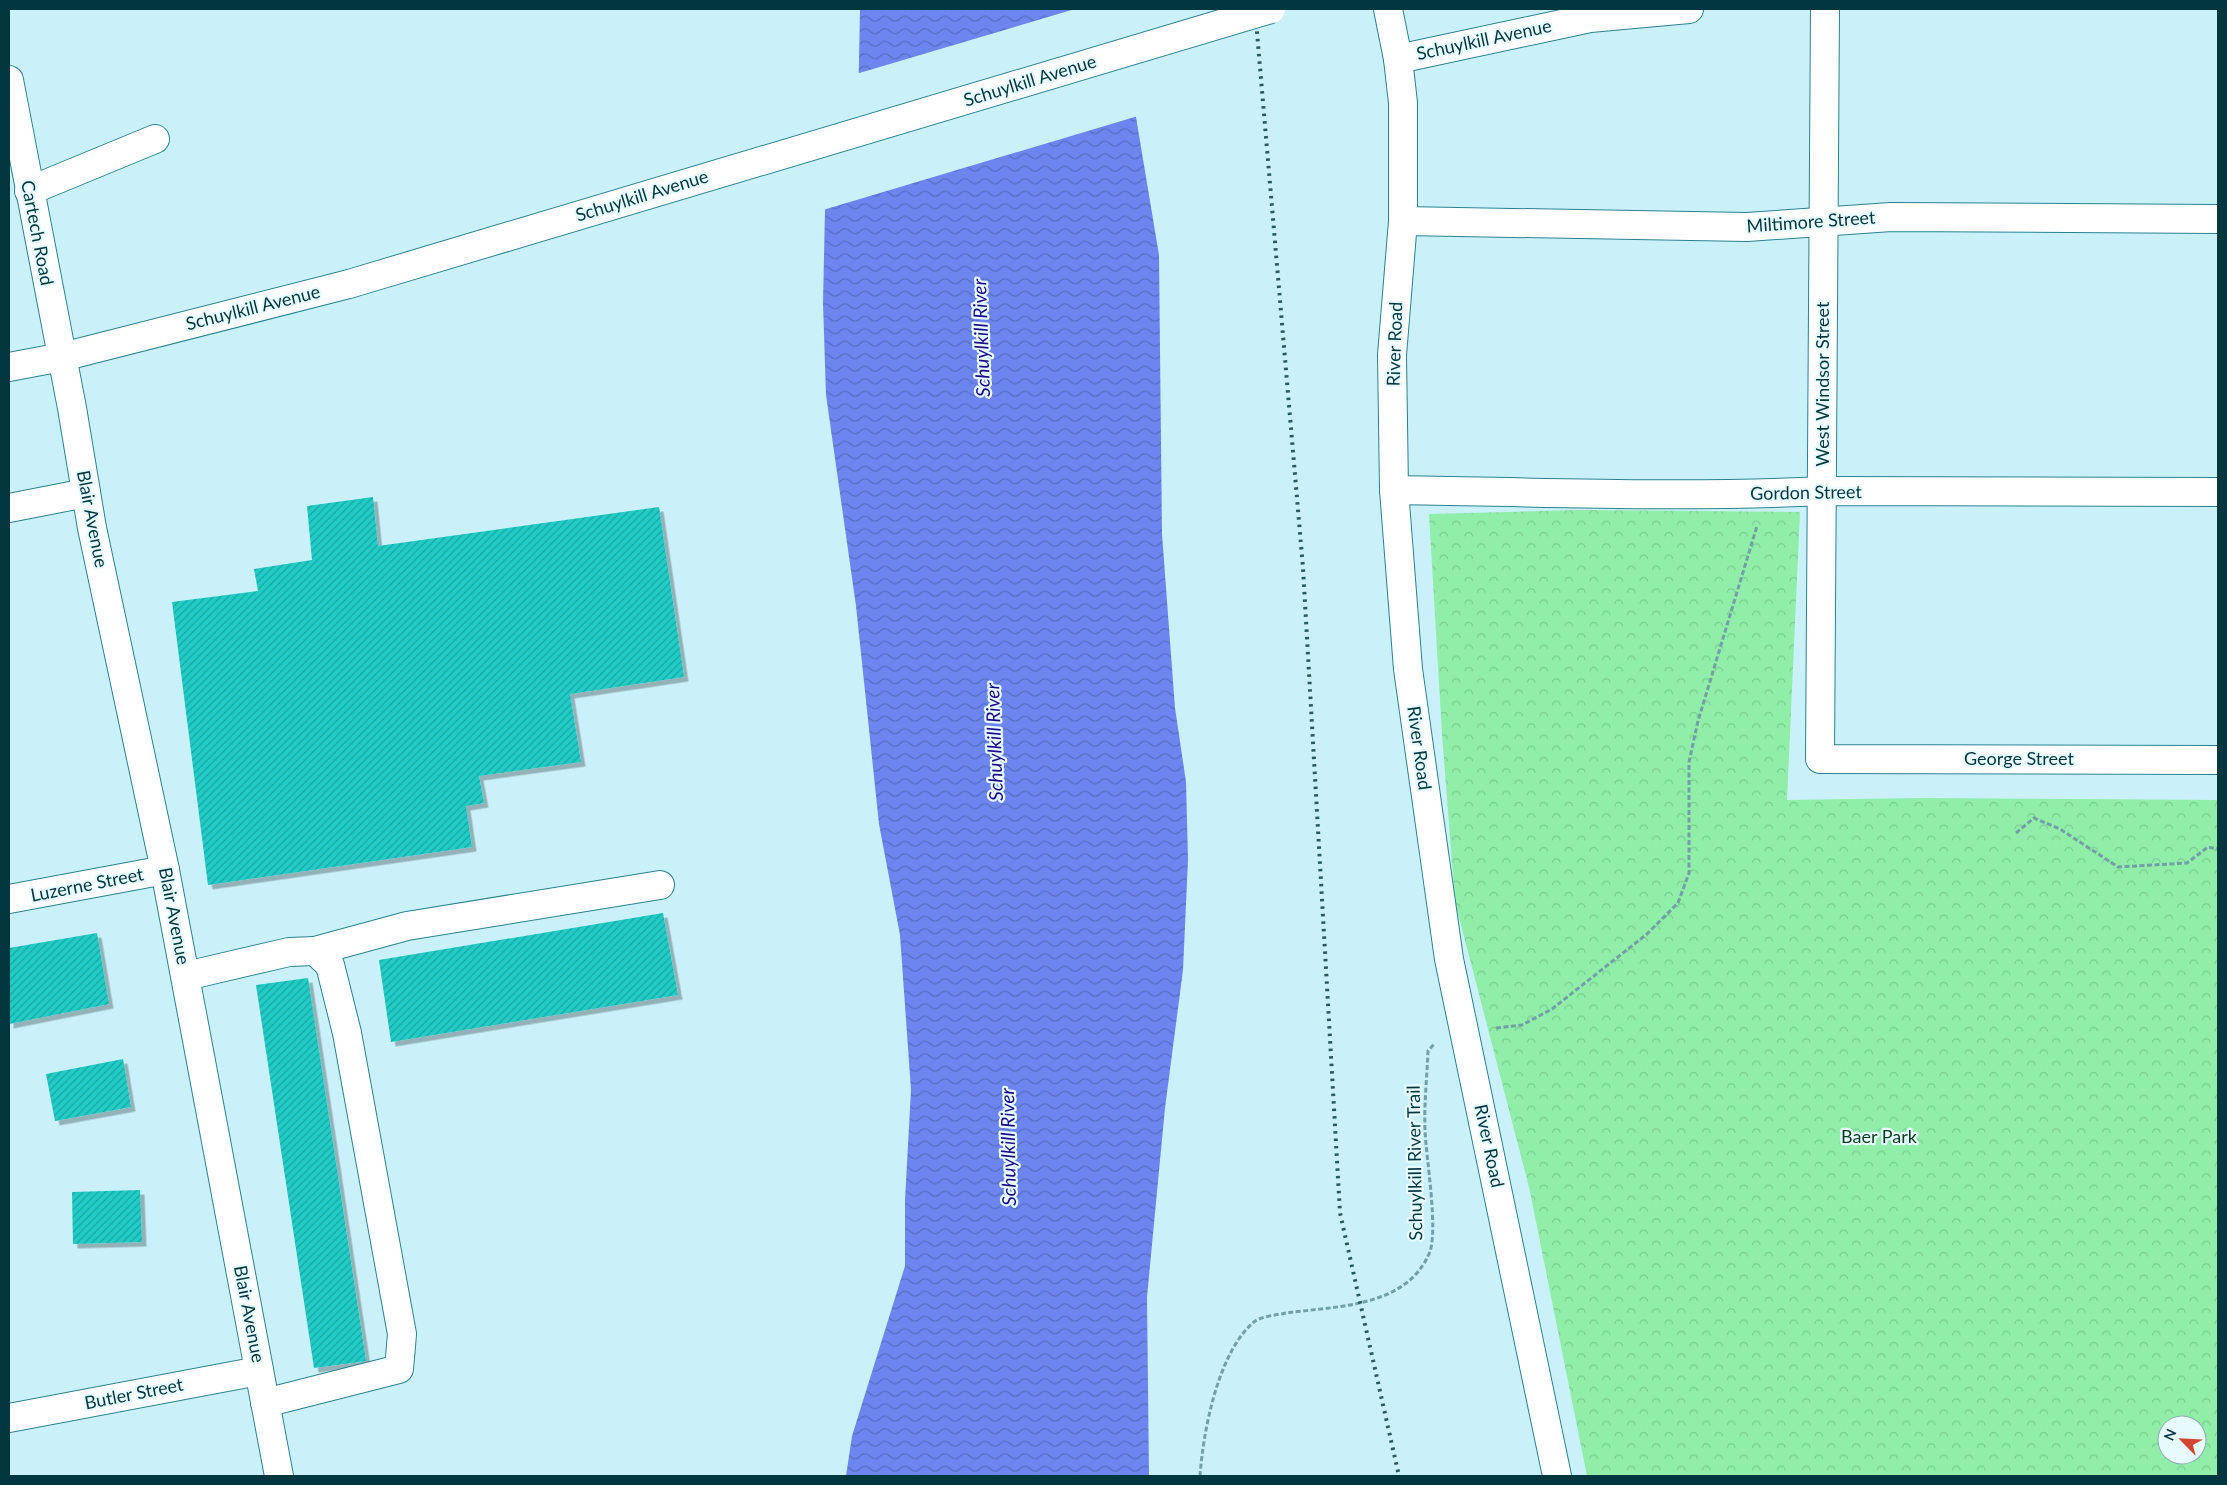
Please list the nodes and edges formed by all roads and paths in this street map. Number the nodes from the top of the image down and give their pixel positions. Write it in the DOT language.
graph roads {
  1 [pos="1271,9"];
  2 [pos="1388,9"];
  3 [pos="1689,9"];
  4 [pos="1825,9"];
  5 [pos="1398,59"];
  6 [pos="9,80"];
  7 [pos="155,139"];
  8 [pos="29,191"];
  9 [pos="2218,218"];
  10 [pos="1403,221"];
  11 [pos="1823,222"];
  12 [pos="62,357"];
  13 [pos="9,367"];
  14 [pos="1394,490"];
  15 [pos="1822,491"];
  16 [pos="86,492"];
  17 [pos="2218,492"];
  18 [pos="1767,494"];
  19 [pos="9,508"];
  20 [pos="1820,759"];
  21 [pos="2218,760"];
  22 [pos="2016,833"];
  23 [pos="2218,849"];
  24 [pos="165,870"];
  25 [pos="660,885"];
  26 [pos="9,899"];
  27 [pos="315,952"];
  28 [pos="186,976"];
  29 [pos="1466,1032"];
  30 [pos="259,1371"];
  31 [pos="265,1403"];
  32 [pos="9,1418"];
  33 [pos="279,1476"];
  34 [pos="1200,1476"];
  35 [pos="1558,1476"];
  1 -- 12 [label="street, Schuylkill Avenue, bridge"];
  2 -- 5 [label="street, River Road"];
  3 -- 5 [label="street, Schuylkill Avenue"];
  4 -- 11 [label="street, West Windsor Street"];
  5 -- 10 [label="street, River Road"];
  6 -- 8 [label="street, Cartech Road"];
  7 -- 8 [label="street"];
  8 -- 12 [label="street, Cartech Road"];
  9 -- 11 [label="street, Miltimore Street"];
  10 -- 11 [label="street, Miltimore Street"];
  10 -- 14 [label="street, River Road"];
  11 -- 15 [label="street, West Windsor Street"];
  12 -- 13 [label="street, Schuylkill Avenue"];
  12 -- 16 [label="street, Blair Avenue"];
  14 -- 18 [label="street, Gordon Street"];
  14 -- 29 [label="street, River Road"];
  15 -- 17 [label="street, Gordon Street"];
  15 -- 18 [label="street, Gordon Street"];
  15 -- 20 [label="street, West Windsor Street"];
  16 -- 19 [label="street"];
  16 -- 24 [label="street, Blair Avenue"];
  18 -- 29 [label="path, Schuylkill River Trail"];
  20 -- 21 [label="street, George Street"];
  22 -- 23 [label="path"];
  24 -- 26 [label="street, Luzerne Street"];
  24 -- 28 [label="street, Blair Avenue"];
  25 -- 27 [label="street"];
  27 -- 28 [label="street"];
  27 -- 31 [label="street"];
  28 -- 30 [label="street, Blair Avenue"];
  29 -- 34 [label="path, Schuylkill River Trail"];
  29 -- 35 [label="street, River Road"];
  30 -- 31 [label="street, Blair Avenue"];
  30 -- 32 [label="street, Butler Street"];
  31 -- 33 [label="street, Blair Avenue"];
}
